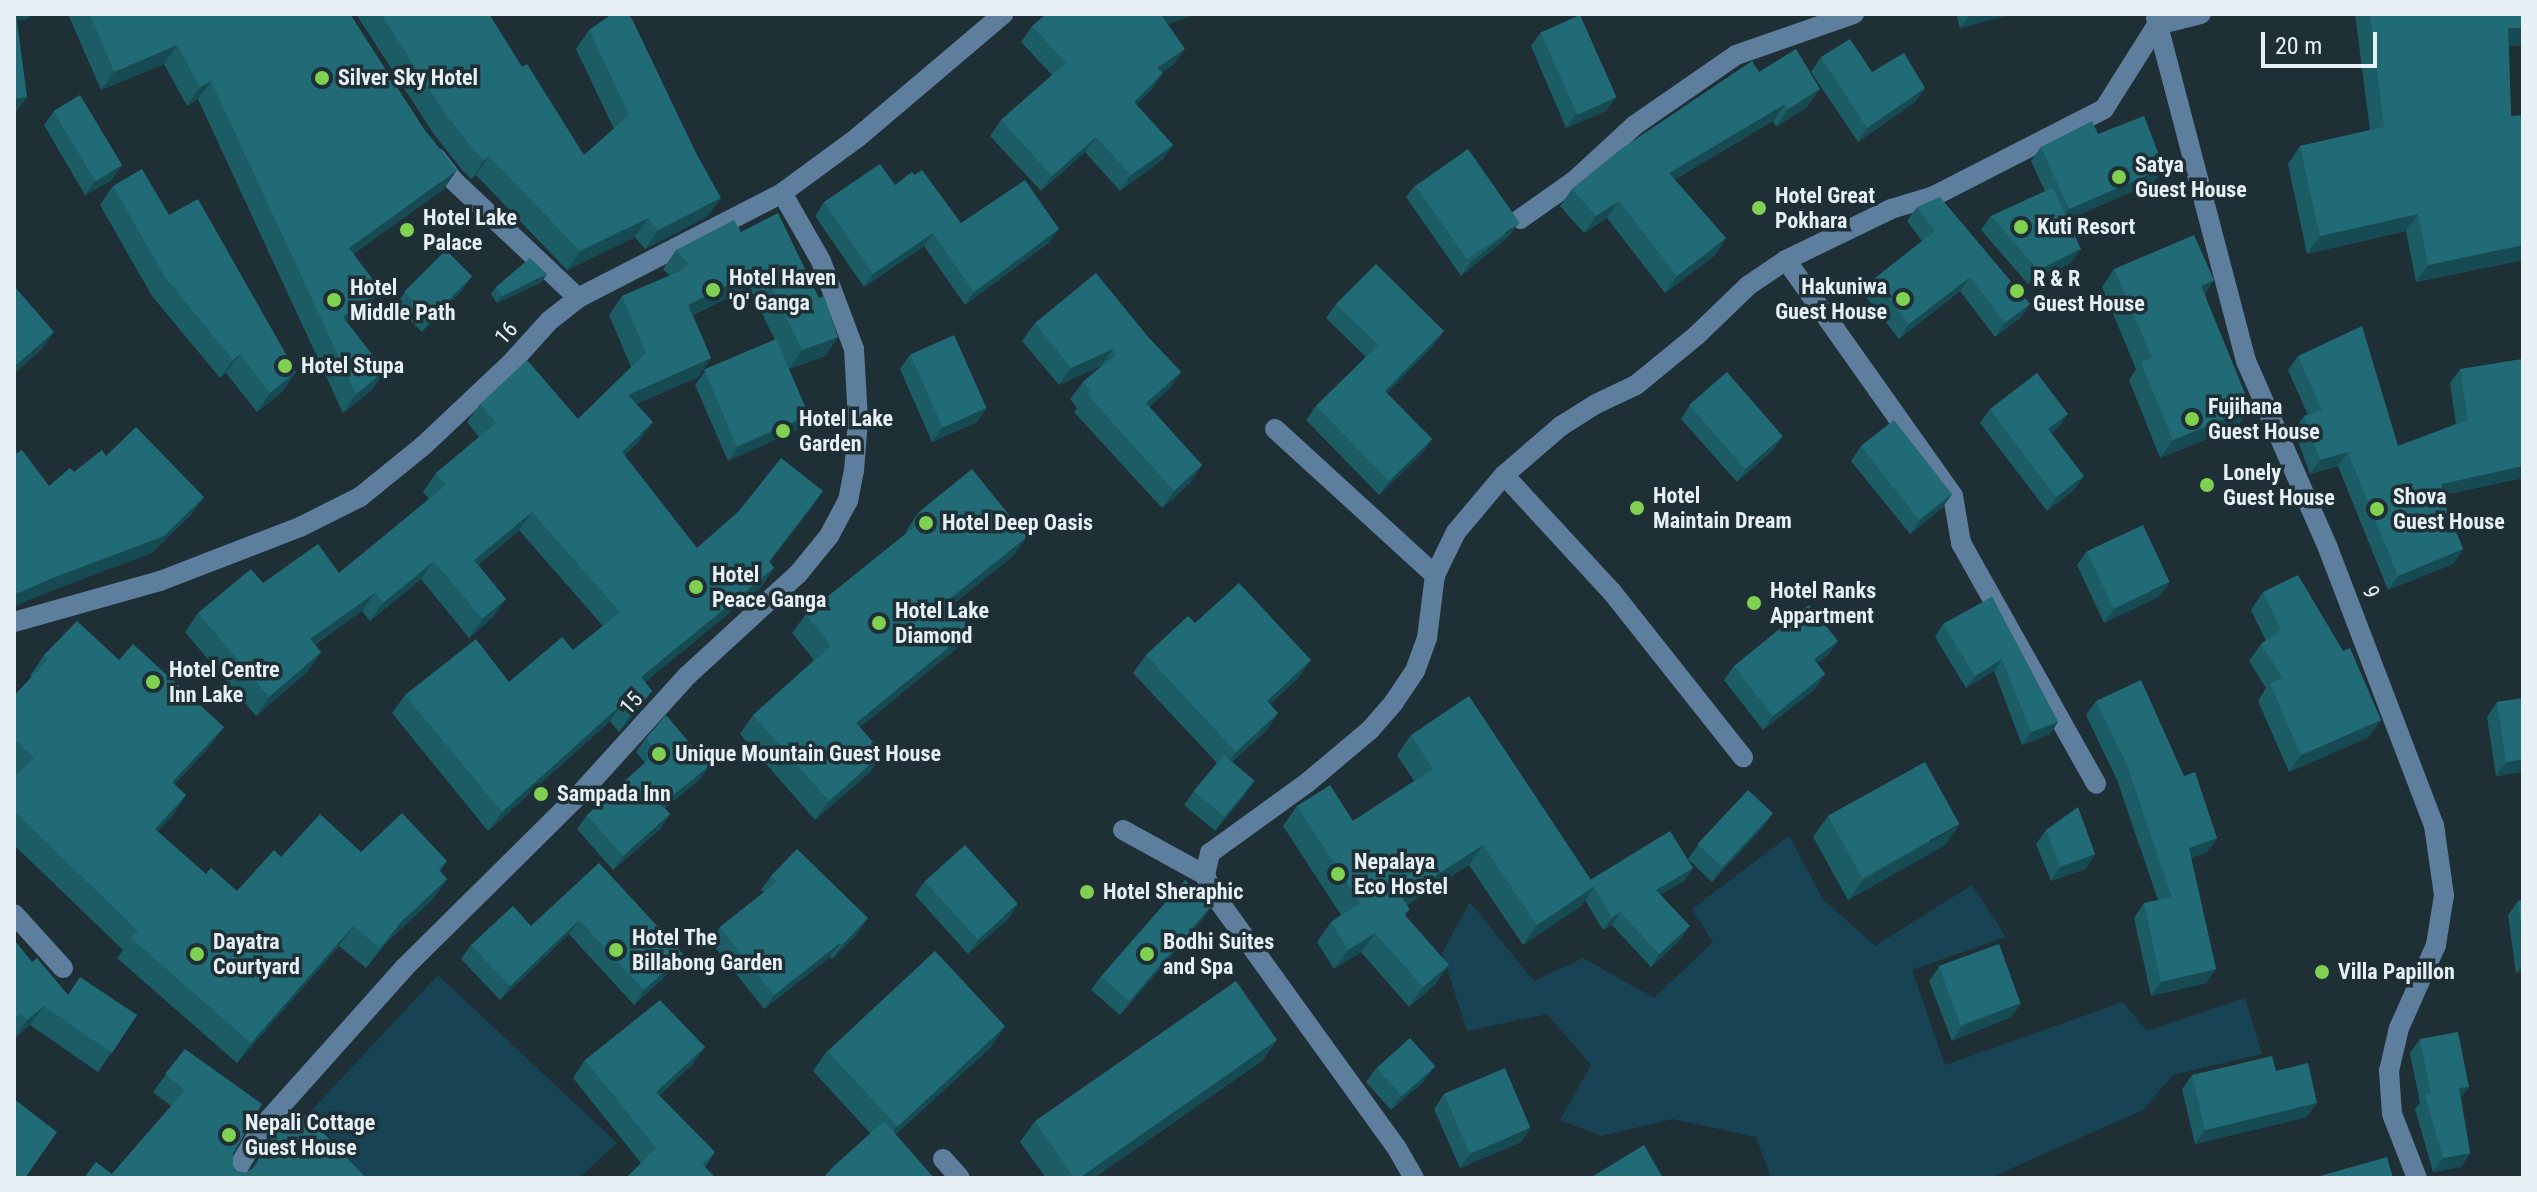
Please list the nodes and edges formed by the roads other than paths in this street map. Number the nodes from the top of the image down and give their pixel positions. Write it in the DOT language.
graph roads {
  1 [pos="1003,14"];
  2 [pos="1854,14"];
  3 [pos="2201,14"];
  4 [pos="2156,19"];
  5 [pos="422,141"];
  6 [pos="782,193"];
  7 [pos="1520,219"];
  8 [pos="1786,260"];
  9 [pos="578,298"];
  10 [pos="1275,429"];
  11 [pos="1504,475"];
  12 [pos="1435,575"];
  13 [pos="14,622"];
  14 [pos="1743,757"];
  15 [pos="2096,784"];
  16 [pos="1123,830"];
  17 [pos="1205,875"];
  18 [pos="14,914"];
  19 [pos="63,968"];
  20 [pos="943,1159"];
  21 [pos="232,1178"];
  22 [pos="960,1178"];
  23 [pos="1414,1178"];
  24 [pos="2417,1178"];
  1 -- 6 [label="street, 16 / 16"];
  2 -- 7 [label="street"];
  3 -- 4 [label="street"];
  4 -- 8 [label="street"];
  4 -- 24 [label="street, 9 / 9"];
  5 -- 9 [label="street"];
  6 -- 9 [label="street, 16 / 16"];
  6 -- 21 [label="street, 15 / 15"];
  8 -- 11 [label="street"];
  8 -- 15 [label="street"];
  9 -- 13 [label="street, 16 / 16"];
  10 -- 12 [label="street"];
  11 -- 12 [label="street"];
  11 -- 14 [label="street"];
  12 -- 17 [label="street"];
  16 -- 17 [label="street"];
  17 -- 23 [label="street"];
  18 -- 19 [label="street"];
  20 -- 22 [label="street"];
}
